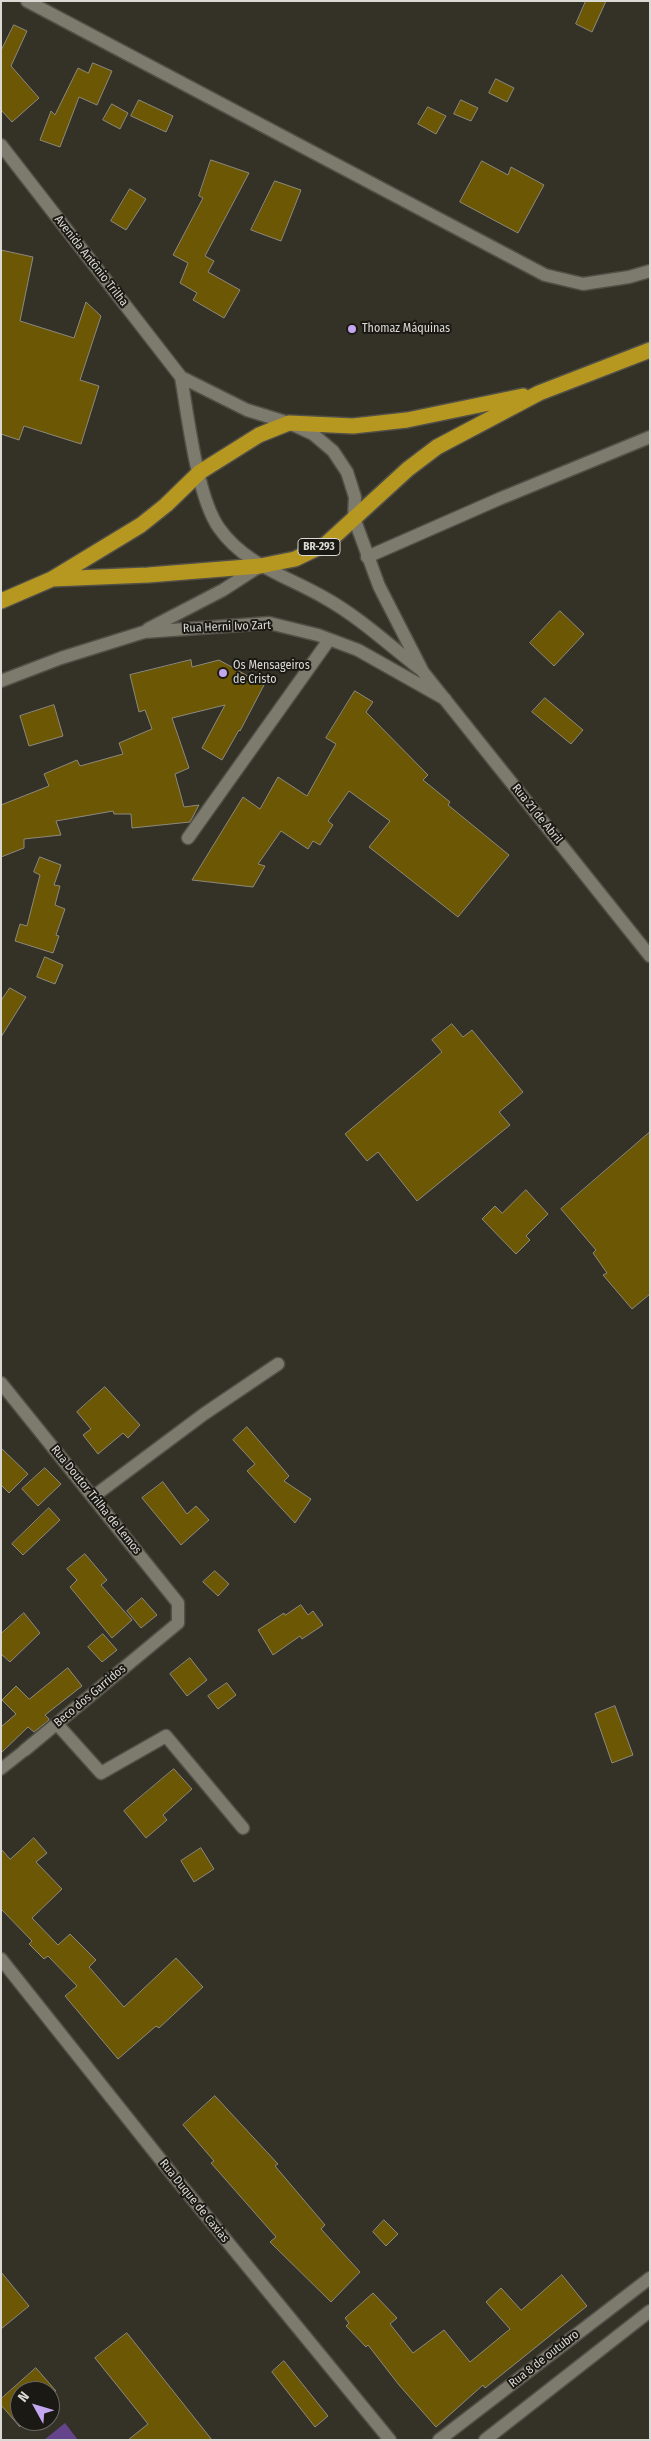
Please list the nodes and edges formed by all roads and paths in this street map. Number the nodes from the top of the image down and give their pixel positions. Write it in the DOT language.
graph roads {
  1 [pos="27,1"];
  2 [pos="1,146"];
  3 [pos="650,271"];
  4 [pos="650,350"];
  5 [pos="181,377"];
  6 [pos="539,393"];
  7 [pos="289,423"];
  8 [pos="650,437"];
  9 [pos="200,472"];
  10 [pos="354,518"];
  11 [pos="368,557"];
  12 [pos="260,566"];
  13 [pos="52,579"];
  14 [pos="1,601"];
  15 [pos="144,632"];
  16 [pos="329,640"];
  17 [pos="424,672"];
  18 [pos="1,681"];
  19 [pos="445,699"];
  20 [pos="188,838"];
  21 [pos="650,956"];
  22 [pos="278,1364"];
  23 [pos="1,1383"];
  24 [pos="94,1496"];
  25 [pos="178,1622"];
  26 [pos="57,1724"];
  27 [pos="25,1750"];
  28 [pos="1,1770"];
  29 [pos="243,1828"];
  30 [pos="1,1959"];
  31 [pos="650,2278"];
  32 [pos="650,2311"];
  33 [pos="390,2440"];
  34 [pos="439,2440"];
  35 [pos="486,2440"];
  1 -- 3 [label="street"];
  2 -- 5 [label="street, Avenida Antônio Trilha"];
  4 -- 6 [label="highway, BR-293"];
  5 -- 7 [label="street, Avenida Antônio Trilha"];
  5 -- 9 [label="street, Avenida Antônio Trilha"];
  6 -- 7 [label="highway, BR-293"];
  6 -- 10 [label="highway, BR-293"];
  7 -- 9 [label="highway, BR-293"];
  7 -- 10 [label="street"];
  8 -- 11 [label="street"];
  9 -- 12 [label="street"];
  9 -- 13 [label="highway, BR-293"];
  10 -- 11 [label="street, Rua 21 de Abril"];
  10 -- 12 [label="highway, BR-293"];
  11 -- 17 [label="street, Rua 21 de Abril"];
  12 -- 13 [label="highway, BR-293"];
  12 -- 15 [label="street"];
  12 -- 17 [label="street, Rua 21 de Abril"];
  13 -- 14 [label="highway, BR-293"];
  15 -- 16 [label="street, Rua Herni Ivo Zart"];
  15 -- 18 [label="street, Rua Herni Ivo Zart"];
  16 -- 19 [label="street, Rua Herni Ivo Zart"];
  16 -- 20 [label="street"];
  17 -- 19 [label="street, Rua 21 de Abril"];
  19 -- 21 [label="street, Rua 21 de Abril"];
  22 -- 24 [label="street"];
  23 -- 24 [label="street, Rua Doutor Trilha de Lemos"];
  24 -- 25 [label="street, Rua Doutor Trilha de Lemos"];
  25 -- 26 [label="street, Beco dos Garridos"];
  26 -- 27 [label="street, Beco dos Garridos"];
  26 -- 29 [label="street"];
  27 -- 28 [label="lane, Beco dos Garridos"];
  30 -- 33 [label="street, Rua Duque de Caxias"];
  31 -- 34 [label="street, Rua 8 de outubro"];
  32 -- 35 [label="street"];
}
